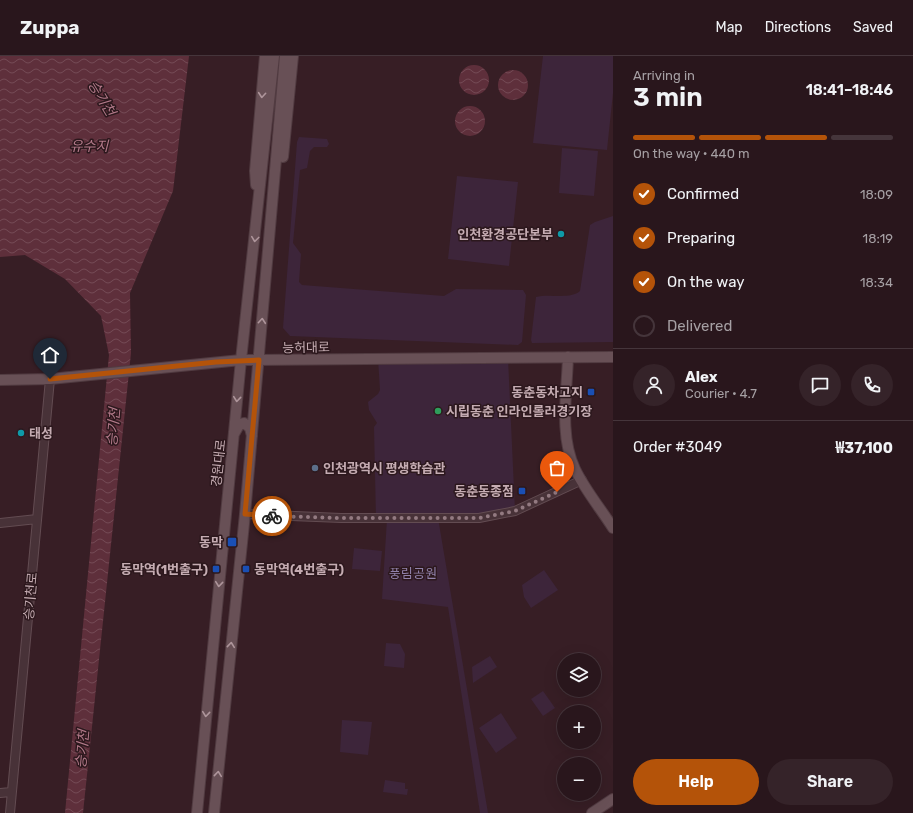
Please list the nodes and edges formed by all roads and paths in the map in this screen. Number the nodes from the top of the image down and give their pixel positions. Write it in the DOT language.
graph roads {
  1 [pos="265,56"];
  2 [pos="274,56"];
  3 [pos="285,56"];
  4 [pos="293,56"];
  5 [pos="258,211"];
  6 [pos="272,211"];
  7 [pos="568,357"];
  8 [pos="613,357"];
  9 [pos="241,360"];
  10 [pos="259,360"];
  11 [pos="50,379"];
  12 [pos="0,380"];
  13 [pos="233,435"];
  14 [pos="252,436"];
  15 [pos="582,480"];
  16 [pos="245,514"];
  17 [pos="37,520"];
  18 [pos="0,523"];
  19 [pos="613,528"];
  20 [pos="11,792"];
  21 [pos="0,793"];
  22 [pos="613,800"];
  23 [pos="10,813"];
  24 [pos="196,813"];
  25 [pos="214,813"];
  26 [pos="592,813"];
  1 -- 5 [label="main road, one-way"];
  2 -- 5 [label="main road, 경원대로"];
  3 -- 6 [label="main road"];
  4 -- 6 [label="main road"];
  5 -- 9 [label="main road, 경원대로, one-way"];
  10 -- 6 [label="main road, one-way"];
  7 -- 8 [label="main road, 능허대로"];
  7 -- 10 [label="main road, 능허대로"];
  7 -- 15 [label="main road"];
  9 -- 10 [label="main road, 능허대로"];
  9 -- 11 [label="main road, 능허대로"];
  9 -- 13 [label="main road, 경원대로, one-way"];
  10 -- 14 [label="main road"];
  11 -- 12 [label="main road, 능허대로"];
  11 -- 17 [label="street, 승기천로"];
  13 -- 14 [label="main road"];
  13 -- 24 [label="main road, 경원대로, one-way"];
  14 -- 16 [label="main road"];
  15 -- 16 [label="street"];
  15 -- 19 [label="main road"];
  25 -- 16 [label="main road, one-way"];
  17 -- 18 [label="street"];
  17 -- 20 [label="street, 승기천로"];
  20 -- 21 [label="street"];
  20 -- 23 [label="street, 승기천로"];
  22 -- 26 [label="main road"];
}
